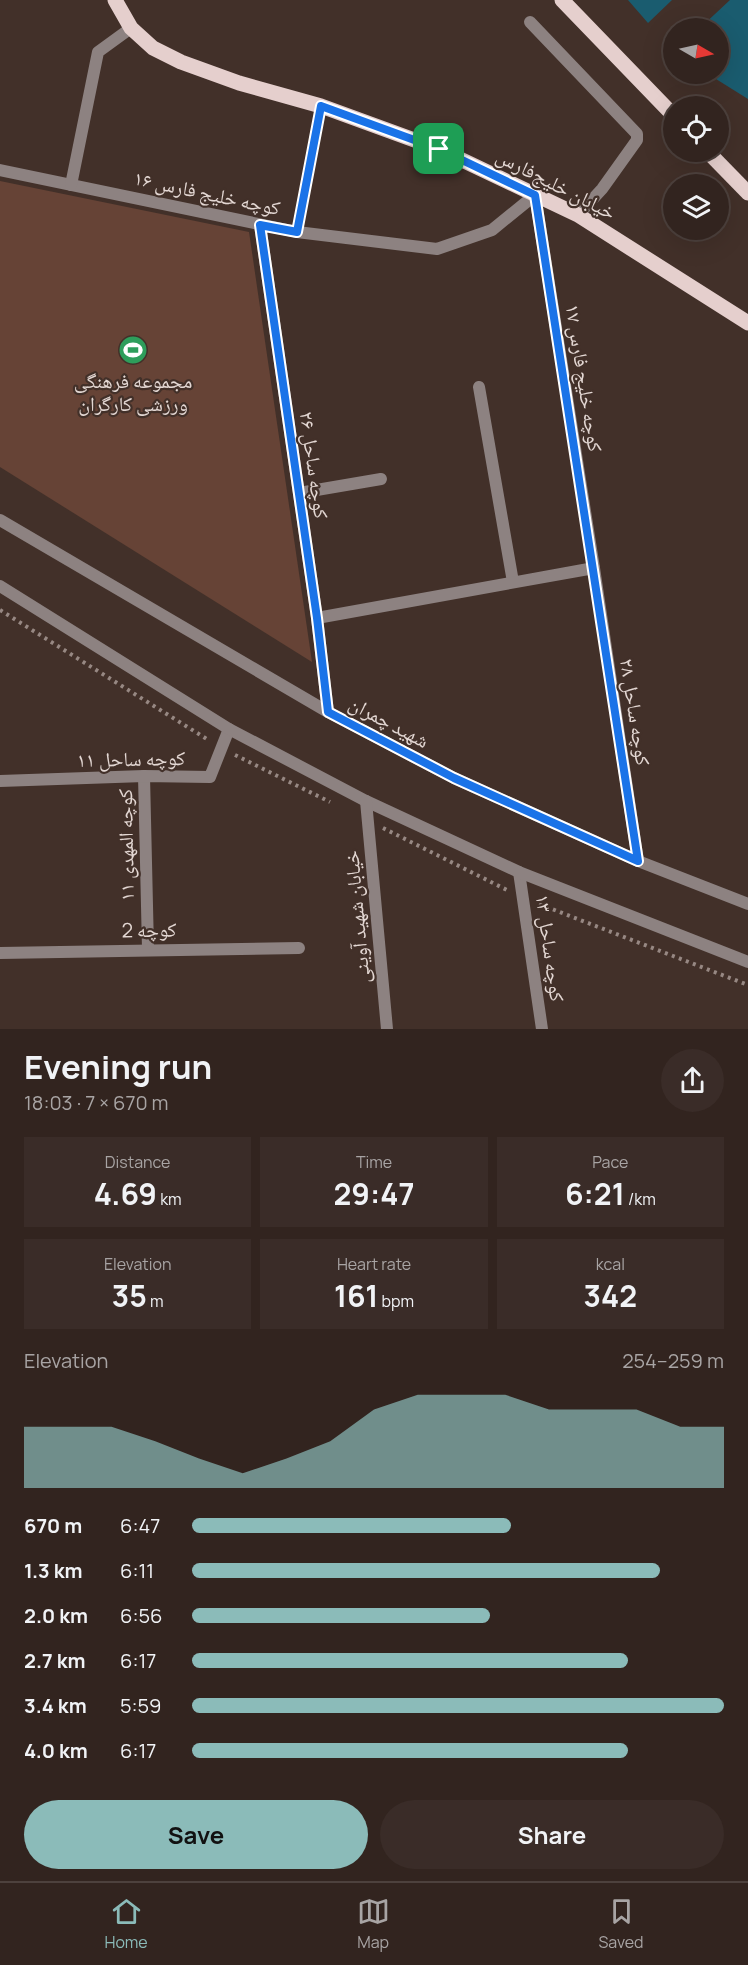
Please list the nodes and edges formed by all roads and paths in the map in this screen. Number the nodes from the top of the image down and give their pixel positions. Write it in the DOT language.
graph roads {
  1 [pos="115,0"];
  2 [pos="562,0"];
  3 [pos="530,22"];
  4 [pos="131,28"];
  5 [pos="663,105"];
  6 [pos="321,106"];
  7 [pos="718,162"];
  8 [pos="0,170"];
  9 [pos="71,185"];
  10 [pos="748,193"];
  11 [pos="535,195"];
  12 [pos="578,215"];
  13 [pos="260,225"];
  14 [pos="297,232"];
  15 [pos="748,323"];
  16 [pos="479,387"];
  17 [pos="381,479"];
  18 [pos="298,494"];
  19 [pos="0,520"];
  20 [pos="594,568"];
  21 [pos="513,582"];
  22 [pos="0,586"];
  23 [pos="317,618"];
  24 [pos="328,712"];
  25 [pos="229,729"];
  26 [pos="144,776"];
  27 [pos="0,781"];
  28 [pos="366,801"];
  29 [pos="638,861"];
  30 [pos="519,872"];
  31 [pos="748,904"];
  32 [pos="299,948"];
  33 [pos="148,949"];
  34 [pos="0,953"];
  35 [pos="748,962"];
  36 [pos="387,1029"];
  37 [pos="542,1029"];
  1 -- 4 [label="main road, خیابان خلیج‌فارس"];
  2 -- 5 [label="main road"];
  3 -- 12 [label="street"];
  4 -- 6 [label="main road, خیابان خلیج‌فارس"];
  4 -- 9 [label="street"];
  6 -- 11 [label="main road, خیابان خلیج‌فارس"];
  6 -- 14 [label="path"];
  7 -- 10 [label="main road"];
  8 -- 9 [label="street, کوچه خلیج فارس ۱۶"];
  9 -- 13 [label="street, کوچه خلیج فارس ۱۶"];
  11 -- 12 [label="main road, خیابان خلیج‌فارس"];
  11 -- 14 [label="street, کوچه خلیج فارس ۱۶"];
  11 -- 20 [label="street, کوچه خلیج فارس ۱۷"];
  12 -- 15 [label="main road, خیابان خلیج‌فارس"];
  13 -- 14 [label="street, کوچه خلیج فارس ۱۶"];
  13 -- 18 [label="street, کوچه ساحل ۲۶"];
  16 -- 21 [label="street"];
  17 -- 18 [label="street"];
  18 -- 23 [label="street, کوچه ساحل ۲۶"];
  19 -- 24 [label="street, شهید چمران"];
  20 -- 21 [label="street"];
  20 -- 29 [label="street, کوچه ساحل ۲۸"];
  21 -- 23 [label="street"];
  22 -- 25 [label="street"];
  23 -- 24 [label="street, کوچه ساحل ۲۶"];
  24 -- 29 [label="street, شهید چمران"];
  25 -- 26 [label="street, کوچه ساحل ۱۱"];
  25 -- 28 [label="street"];
  26 -- 27 [label="street, کوچه ساحل ۱۱"];
  26 -- 33 [label="street, کوچه المهدی ۱۱"];
  28 -- 30 [label="street"];
  28 -- 36 [label="street, خیابان شهید آوینی"];
  29 -- 31 [label="street, شهید چمران"];
  30 -- 35 [label="street"];
  30 -- 37 [label="street, کوچه ساحل ۱۳"];
  32 -- 33 [label="street, کوچه 2"];
  33 -- 34 [label="street, کوچه 2"];
}
